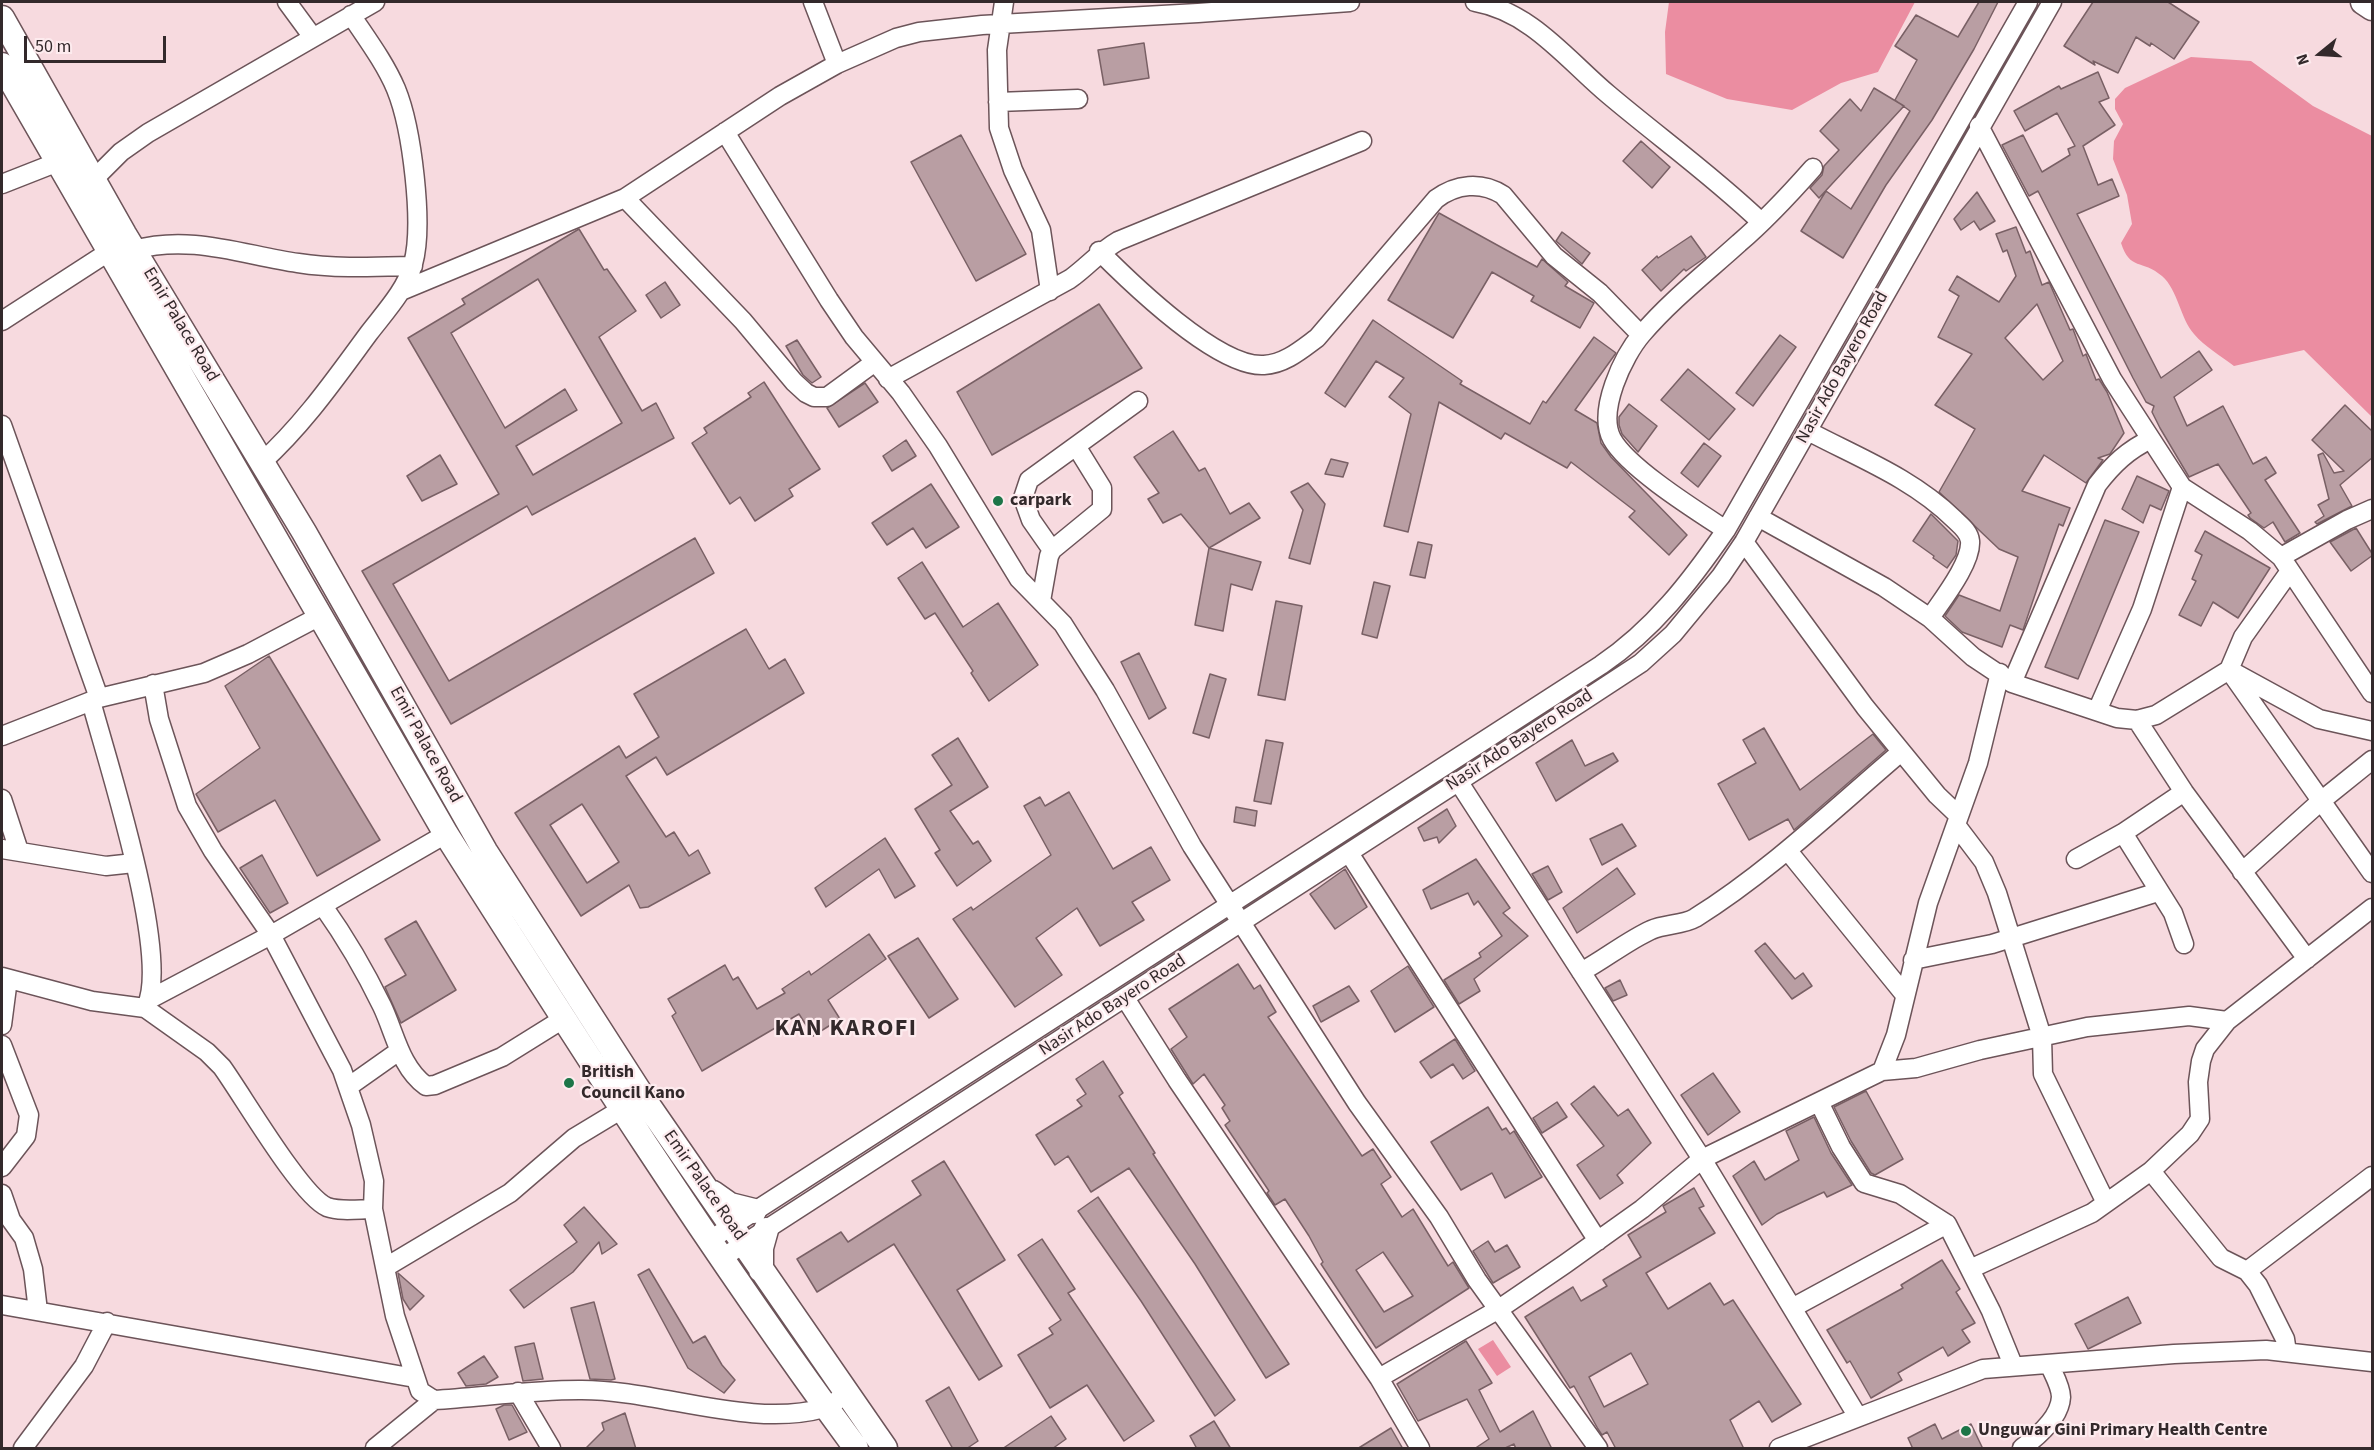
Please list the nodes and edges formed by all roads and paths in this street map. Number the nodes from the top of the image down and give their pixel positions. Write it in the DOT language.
graph roads {
  1 [pos="287,2"];
  2 [pos="375,2"];
  3 [pos="813,2"];
  4 [pos="1004,2"];
  5 [pos="1350,2"];
  6 [pos="1475,2"];
  7 [pos="2028,2"];
  8 [pos="2052,2"];
  9 [pos="2364,2"];
  10 [pos="2373,8"];
  11 [pos="351,15"];
  12 [pos="2,18"];
  13 [pos="1001,26"];
  14 [pos="312,36"];
  15 [pos="837,64"];
  16 [pos="2,65"];
  17 [pos="1078,99"];
  18 [pos="998,102"];
  19 [pos="1979,126"];
  20 [pos="724,132"];
  21 [pos="1362,141"];
  22 [pos="58,162"];
  23 [pos="1813,168"];
  24 [pos="94,179"];
  25 [pos="2,184"];
  26 [pos="625,198"];
  27 [pos="1761,222"];
  28 [pos="110,250"];
  29 [pos="135,250"];
  30 [pos="1100,252"];
  31 [pos="413,266"];
  32 [pos="401,291"];
  33 [pos="1050,291"];
  34 [pos="2,321"];
  35 [pos="1641,335"];
  36 [pos="875,362"];
  37 [pos="888,379"];
  38 [pos="1138,401"];
  39 [pos="2,425"];
  40 [pos="1808,431"];
  41 [pos="2151,439"];
  42 [pos="1076,446"];
  43 [pos="261,463"];
  44 [pos="2182,487"];
  45 [pos="2373,509"];
  46 [pos="1758,517"];
  47 [pos="1726,530"];
  48 [pos="1743,542"];
  49 [pos="1052,550"];
  50 [pos="2285,564"];
  51 [pos="1041,601"];
  52 [pos="320,615"];
  53 [pos="1930,618"];
  54 [pos="2229,670"];
  55 [pos="2006,678"];
  56 [pos="153,684"];
  57 [pos="2373,693"];
  58 [pos="95,699"];
  59 [pos="2097,711"];
  60 [pos="2137,720"];
  61 [pos="2373,730"];
  62 [pos="2,736"];
  63 [pos="1901,752"];
  64 [pos="2373,760"];
  65 [pos="1458,781"];
  66 [pos="2184,792"];
  67 [pos="2,799"];
  68 [pos="2321,801"];
  69 [pos="1958,820"];
  70 [pos="2123,833"];
  71 [pos="446,834"];
  72 [pos="10,850"];
  73 [pos="1788,850"];
  74 [pos="1349,852"];
  75 [pos="2076,859"];
  76 [pos="134,863"];
  77 [pos="2242,872"];
  78 [pos="2373,873"];
  79 [pos="2158,892"];
  80 [pos="1230,904"];
  81 [pos="322,906"];
  82 [pos="2373,908"];
  83 [pos="1241,923"];
  84 [pos="271,935"];
  85 [pos="2013,937"];
  86 [pos="540,940"];
  87 [pos="2184,944"];
  88 [pos="520,954"];
  89 [pos="2307,959"];
  90 [pos="1914,960"];
  91 [pos="1581,972"];
  92 [pos="5,978"];
  93 [pos="1905,995"];
  94 [pos="1125,998"];
  95 [pos="148,1004"];
  96 [pos="563,1019"];
  97 [pos="2227,1021"];
  98 [pos="2,1024"];
  99 [pos="2042,1037"];
  100 [pos="2,1045"];
  101 [pos="399,1051"];
  102 [pos="1882,1071"];
  103 [pos="348,1087"];
  104 [pos="1819,1101"];
  105 [pos="622,1108"];
  106 [pos="1702,1159"];
  107 [pos="2,1167"];
  108 [pos="2151,1171"];
  109 [pos="2373,1176"];
  110 [pos="706,1188"];
  111 [pos="2,1194"];
  112 [pos="2106,1203"];
  113 [pos="373,1209"];
  114 [pos="760,1220"];
  115 [pos="1947,1224"];
  116 [pos="738,1235"];
  117 [pos="1599,1241"];
  118 [pos="716,1249"];
  119 [pos="386,1267"];
  120 [pos="1970,1269"];
  121 [pos="761,1270"];
  122 [pos="2247,1271"];
  123 [pos="2,1305"];
  124 [pos="1792,1308"];
  125 [pos="1499,1309"];
  126 [pos="38,1311"];
  127 [pos="107,1322"];
  128 [pos="2287,1352"];
  129 [pos="2373,1362"];
  130 [pos="2013,1365"];
  131 [pos="2050,1366"];
  132 [pos="415,1378"];
  133 [pos="1379,1378"];
  134 [pos="518,1392"];
  135 [pos="846,1393"];
  136 [pos="434,1401"];
  137 [pos="826,1408"];
  138 [pos="1858,1418"];
  139 [pos="383,1446"];
  140 [pos="1788,1447"];
  141 [pos="23,1449"];
  142 [pos="551,1449"];
  143 [pos="856,1449"];
  144 [pos="885,1449"];
  145 [pos="1420,1449"];
  146 [pos="1598,1449"];
  147 [pos="2022,1449"];
  1 -- 14 [label="street"];
  2 -- 11 [label="street"];
  3 -- 15 [label="street"];
  4 -- 13 [label="street"];
  5 -- 13 [label="street"];
  6 -- 27 [label="street"];
  7 -- 47 [label="street"];
  8 -- 19 [label="street, Nasir Ado Bayero Road"];
  9 -- 10 [label="main road"];
  11 -- 14 [label="street"];
  11 -- 31 [label="street"];
  12 -- 24 [label="main road, Emir Palace Road"];
  13 -- 15 [label="street"];
  13 -- 18 [label="street"];
  14 -- 24 [label="street"];
  15 -- 20 [label="street"];
  16 -- 22 [label="main road, Emir Palace Road"];
  17 -- 18 [label="street"];
  18 -- 33 [label="street"];
  19 -- 40 [label="street, Nasir Ado Bayero Road"];
  19 -- 41 [label="street"];
  20 -- 26 [label="street"];
  20 -- 36 [label="street"];
  21 -- 30 [label="street"];
  22 -- 25 [label="street"];
  22 -- 28 [label="main road, Emir Palace Road"];
  23 -- 27 [label="street"];
  24 -- 29 [label="main road, Emir Palace Road"];
  26 -- 32 [label="street"];
  26 -- 36 [label="street"];
  27 -- 35 [label="street"];
  28 -- 34 [label="street"];
  28 -- 52 [label="main road, Emir Palace Road"];
  29 -- 31 [label="street"];
  29 -- 43 [label="main road, Emir Palace Road"];
  30 -- 33 [label="street"];
  30 -- 35 [label="street"];
  31 -- 32 [label="street"];
  32 -- 43 [label="street"];
  33 -- 37 [label="street"];
  35 -- 47 [label="street"];
  36 -- 37 [label="street"];
  37 -- 51 [label="street"];
  38 -- 42 [label="street"];
  39 -- 58 [label="street"];
  40 -- 46 [label="street, Nasir Ado Bayero Road"];
  40 -- 53 [label="street"];
  41 -- 44 [label="street"];
  41 -- 55 [label="street"];
  42 -- 49 [label="street"];
  42 -- 49 [label="street"];
  43 -- 86 [label="main road, Emir Palace Road"];
  44 -- 50 [label="street"];
  44 -- 59 [label="street"];
  45 -- 50 [label="street"];
  46 -- 48 [label="street, Nasir Ado Bayero Road"];
  46 -- 53 [label="street"];
  47 -- 80 [label="street"];
  48 -- 63 [label="street"];
  48 -- 65 [label="street, Nasir Ado Bayero Road"];
  49 -- 51 [label="street"];
  50 -- 54 [label="street"];
  50 -- 57 [label="street"];
  51 -- 80 [label="street"];
  52 -- 56 [label="street"];
  52 -- 71 [label="main road, Emir Palace Road"];
  53 -- 55 [label="street"];
  54 -- 60 [label="street"];
  54 -- 61 [label="street"];
  54 -- 68 [label="street"];
  55 -- 59 [label="street"];
  55 -- 69 [label="street"];
  56 -- 58 [label="street"];
  56 -- 84 [label="street"];
  58 -- 62 [label="street"];
  58 -- 76 [label="street"];
  59 -- 60 [label="street"];
  60 -- 66 [label="street"];
  63 -- 69 [label="street"];
  63 -- 73 [label="street"];
  64 -- 68 [label="street"];
  65 -- 74 [label="street, Nasir Ado Bayero Road"];
  65 -- 91 [label="street"];
  66 -- 70 [label="street"];
  66 -- 77 [label="street"];
  67 -- 72 [label="street"];
  68 -- 77 [label="street"];
  68 -- 78 [label="street"];
  69 -- 85 [label="street"];
  69 -- 90 [label="street"];
  70 -- 75 [label="street"];
  70 -- 79 [label="street"];
  71 -- 81 [label="street"];
  71 -- 88 [label="main road, Emir Palace Road"];
  72 -- 76 [label="street"];
  73 -- 91 [label="street"];
  73 -- 93 [label="street"];
  74 -- 83 [label="street, Nasir Ado Bayero Road"];
  74 -- 117 [label="street"];
  76 -- 95 [label="street"];
  77 -- 89 [label="street"];
  79 -- 85 [label="street"];
  79 -- 87 [label="street"];
  80 -- 83 [label="street"];
  80 -- 114 [label="street"];
  81 -- 84 [label="street"];
  81 -- 101 [label="street"];
  82 -- 89 [label="street"];
  83 -- 94 [label="street, Nasir Ado Bayero Road"];
  83 -- 125 [label="street"];
  84 -- 95 [label="street"];
  84 -- 103 [label="street"];
  85 -- 90 [label="street"];
  85 -- 99 [label="street"];
  86 -- 88 [label="main road"];
  86 -- 110 [label="main road, Emir Palace Road"];
  88 -- 96 [label="main road, Emir Palace Road"];
  89 -- 97 [label="street"];
  90 -- 93 [label="street"];
  91 -- 106 [label="street"];
  92 -- 95 [label="street"];
  92 -- 98 [label="street"];
  93 -- 102 [label="street"];
  94 -- 114 [label="street, Nasir Ado Bayero Road"];
  94 -- 133 [label="street"];
  95 -- 113 [label="street"];
  96 -- 101 [label="street"];
  96 -- 105 [label="main road, Emir Palace Road"];
  97 -- 99 [label="street"];
  97 -- 108 [label="street"];
  99 -- 102 [label="street"];
  99 -- 112 [label="street"];
  100 -- 107 [label="street"];
  101 -- 103 [label="street"];
  102 -- 104 [label="street"];
  103 -- 113 [label="street"];
  104 -- 106 [label="street"];
  104 -- 115 [label="street"];
  105 -- 118 [label="main road, Emir Palace Road"];
  105 -- 119 [label="street"];
  106 -- 117 [label="street"];
  106 -- 124 [label="street"];
  108 -- 112 [label="street"];
  108 -- 122 [label="street"];
  109 -- 122 [label="street"];
  110 -- 114 [label="main road"];
  110 -- 116 [label="main road, Emir Palace Road"];
  111 -- 126 [label="street"];
  112 -- 120 [label="street"];
  113 -- 119 [label="street"];
  114 -- 116 [label="street, Nasir Ado Bayero Road"];
  114 -- 121 [label="main road"];
  115 -- 120 [label="street"];
  115 -- 124 [label="street"];
  116 -- 118 [label="street, Nasir Ado Bayero Road"];
  116 -- 121 [label="main road, Emir Palace Road"];
  117 -- 125 [label="street"];
  118 -- 137 [label="main road, Emir Palace Road"];
  119 -- 132 [label="street"];
  120 -- 130 [label="street"];
  121 -- 135 [label="main road, Emir Palace Road"];
  122 -- 128 [label="street"];
  123 -- 126 [label="street"];
  124 -- 138 [label="street"];
  125 -- 133 [label="street"];
  125 -- 146 [label="street"];
  126 -- 127 [label="street"];
  127 -- 132 [label="street"];
  127 -- 141 [label="street"];
  128 -- 129 [label="street"];
  128 -- 131 [label="street"];
  130 -- 131 [label="street"];
  130 -- 138 [label="street"];
  131 -- 147 [label="street"];
  132 -- 136 [label="street"];
  133 -- 145 [label="street"];
  134 -- 136 [label="street"];
  134 -- 137 [label="street"];
  134 -- 142 [label="street"];
  135 -- 137 [label="street"];
  135 -- 144 [label="main road, Emir Palace Road"];
  136 -- 139 [label="street"];
  137 -- 143 [label="main road, Emir Palace Road"];
  138 -- 140 [label="street"];
}
